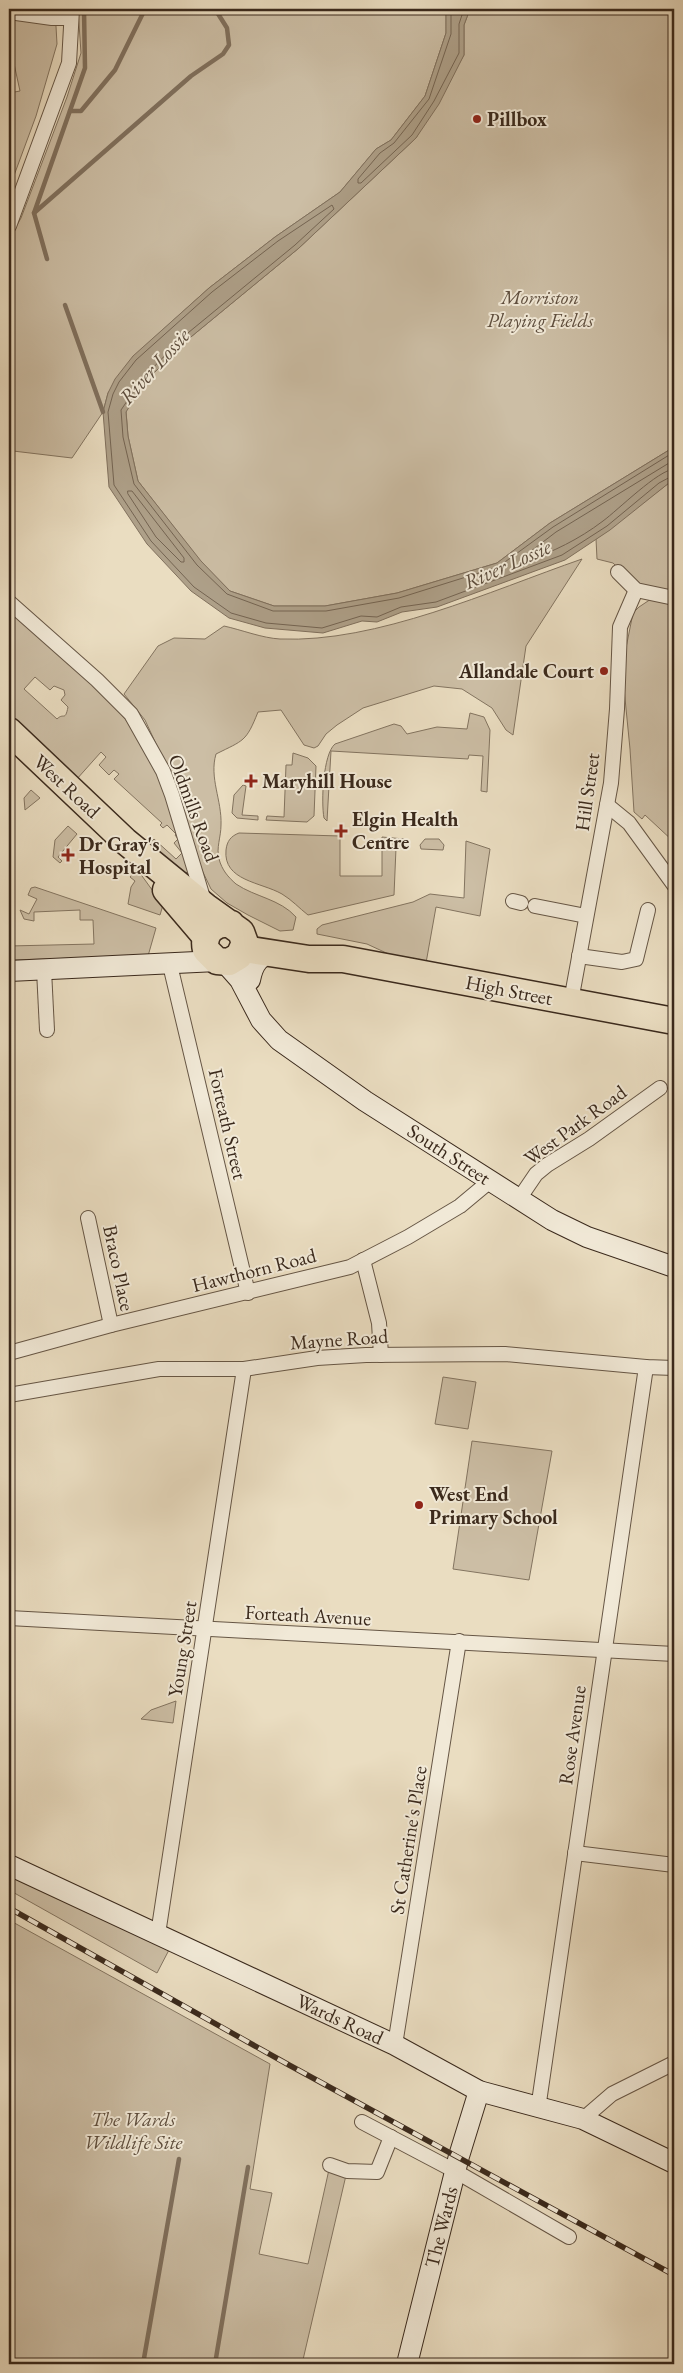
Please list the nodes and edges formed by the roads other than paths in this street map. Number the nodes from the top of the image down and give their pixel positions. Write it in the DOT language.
graph roads {
  1 [pos="9,12"];
  2 [pos="72,13"];
  3 [pos="9,226"];
  4 [pos="618,572"];
  5 [pos="636,590"];
  6 [pos="674,598"];
  7 [pos="9,602"];
  8 [pos="9,731"];
  9 [pos="607,805"];
  10 [pos="125,841"];
  11 [pos="674,885"];
  12 [pos="535,906"];
  13 [pos="206,907"];
  14 [pos="648,910"];
  15 [pos="586,916"];
  16 [pos="226,944"];
  17 [pos="276,952"];
  18 [pos="579,956"];
  19 [pos="343,959"];
  20 [pos="170,965"];
  21 [pos="44,970"];
  22 [pos="9,971"];
  23 [pos="250,980"];
  24 [pos="251,1000"];
  25 [pos="571,1001"];
  26 [pos="674,1021"];
  27 [pos="47,1030"];
  28 [pos="660,1088"];
  29 [pos="490,1181"];
  30 [pos="520,1199"];
  31 [pos="88,1218"];
  32 [pos="363,1260"];
  33 [pos="674,1267"];
  34 [pos="248,1292"];
  35 [pos="111,1325"];
  36 [pos="9,1353"];
  37 [pos="381,1355"];
  38 [pos="646,1367"];
  39 [pos="674,1368"];
  40 [pos="244,1369"];
  41 [pos="9,1395"];
  42 [pos="9,1618"];
  43 [pos="205,1630"];
  44 [pos="459,1641"];
  45 [pos="604,1651"];
  46 [pos="674,1654"];
  47 [pos="575,1853"];
  48 [pos="9,1864"];
  49 [pos="674,1865"];
  50 [pos="158,1934"];
  51 [pos="395,2045"];
  52 [pos="674,2063"];
  53 [pos="479,2091"];
  54 [pos="538,2109"];
  55 [pos="582,2119"];
  56 [pos="362,2122"];
  57 [pos="391,2137"];
  58 [pos="674,2163"];
  59 [pos="330,2165"];
  60 [pos="455,2171"];
  61 [pos="569,2237"];
  62 [pos="407,2364"];
  1 -- 2 [label="street"];
  2 -- 3 [label="street"];
  4 -- 5 [label="street"];
  5 -- 6 [label="street"];
  5 -- 9 [label="street, Hill Street"];
  7 -- 13 [label="street, Oldmills Road"];
  8 -- 10 [label="highway, West Road"];
  9 -- 11 [label="street"];
  9 -- 15 [label="street, Hill Street"];
  10 -- 13 [label="highway, West Road"];
  10 -- 16 [label="highway, West Road"];
  12 -- 15 [label="street"];
  13 -- 16 [label="highway, West Road"];
  14 -- 18 [label="street"];
  15 -- 18 [label="street, Hill Street"];
  16 -- 17 [label="highway, High Street"];
  16 -- 19 [label="highway, High Street"];
  16 -- 20 [label="street"];
  16 -- 23 [label="street, South Street"];
  16 -- 24 [label="street, South Street"];
  17 -- 19 [label="highway, High Street"];
  17 -- 23 [label="street"];
  18 -- 25 [label="street, Hill Street"];
  19 -- 25 [label="highway, High Street"];
  20 -- 21 [label="street"];
  20 -- 34 [label="street, Forteath Street"];
  21 -- 22 [label="street"];
  21 -- 27 [label="street"];
  23 -- 24 [label="street, South Street"];
  24 -- 29 [label="street, South Street"];
  25 -- 26 [label="highway, High Street"];
  28 -- 30 [label="street, West Park Road"];
  29 -- 30 [label="street, South Street"];
  29 -- 32 [label="street, Hawthorn Road"];
  30 -- 33 [label="street, South Street"];
  31 -- 35 [label="street, Braco Place"];
  32 -- 34 [label="street, Hawthorn Road"];
  32 -- 37 [label="street"];
  34 -- 35 [label="street, Hawthorn Road"];
  35 -- 36 [label="street, Hawthorn Road"];
  37 -- 38 [label="street, Mayne Road"];
  37 -- 40 [label="street, Mayne Road"];
  38 -- 39 [label="street, Mayne Road"];
  38 -- 45 [label="street, Rose Avenue"];
  40 -- 41 [label="street, Mayne Road"];
  40 -- 43 [label="street, Young Street"];
  42 -- 43 [label="street, Forteath Avenue"];
  43 -- 44 [label="street, Forteath Avenue"];
  43 -- 50 [label="street, Young Street"];
  44 -- 45 [label="street, Forteath Avenue"];
  44 -- 51 [label="street, St Catherine's Place"];
  45 -- 46 [label="street, Forteath Avenue"];
  45 -- 47 [label="street, Rose Avenue"];
  47 -- 49 [label="street"];
  47 -- 54 [label="street, Rose Avenue"];
  48 -- 50 [label="street, Wards Road"];
  50 -- 51 [label="street, Wards Road"];
  51 -- 53 [label="street, Wards Road"];
  52 -- 55 [label="street"];
  53 -- 54 [label="street, Wards Road"];
  53 -- 60 [label="street, The Wards"];
  54 -- 55 [label="street, Wards Road"];
  55 -- 58 [label="street, Wards Road"];
  56 -- 60 [label="street"];
  57 -- 59 [label="street"];
  60 -- 61 [label="street"];
  60 -- 62 [label="street, The Wards"];
}
